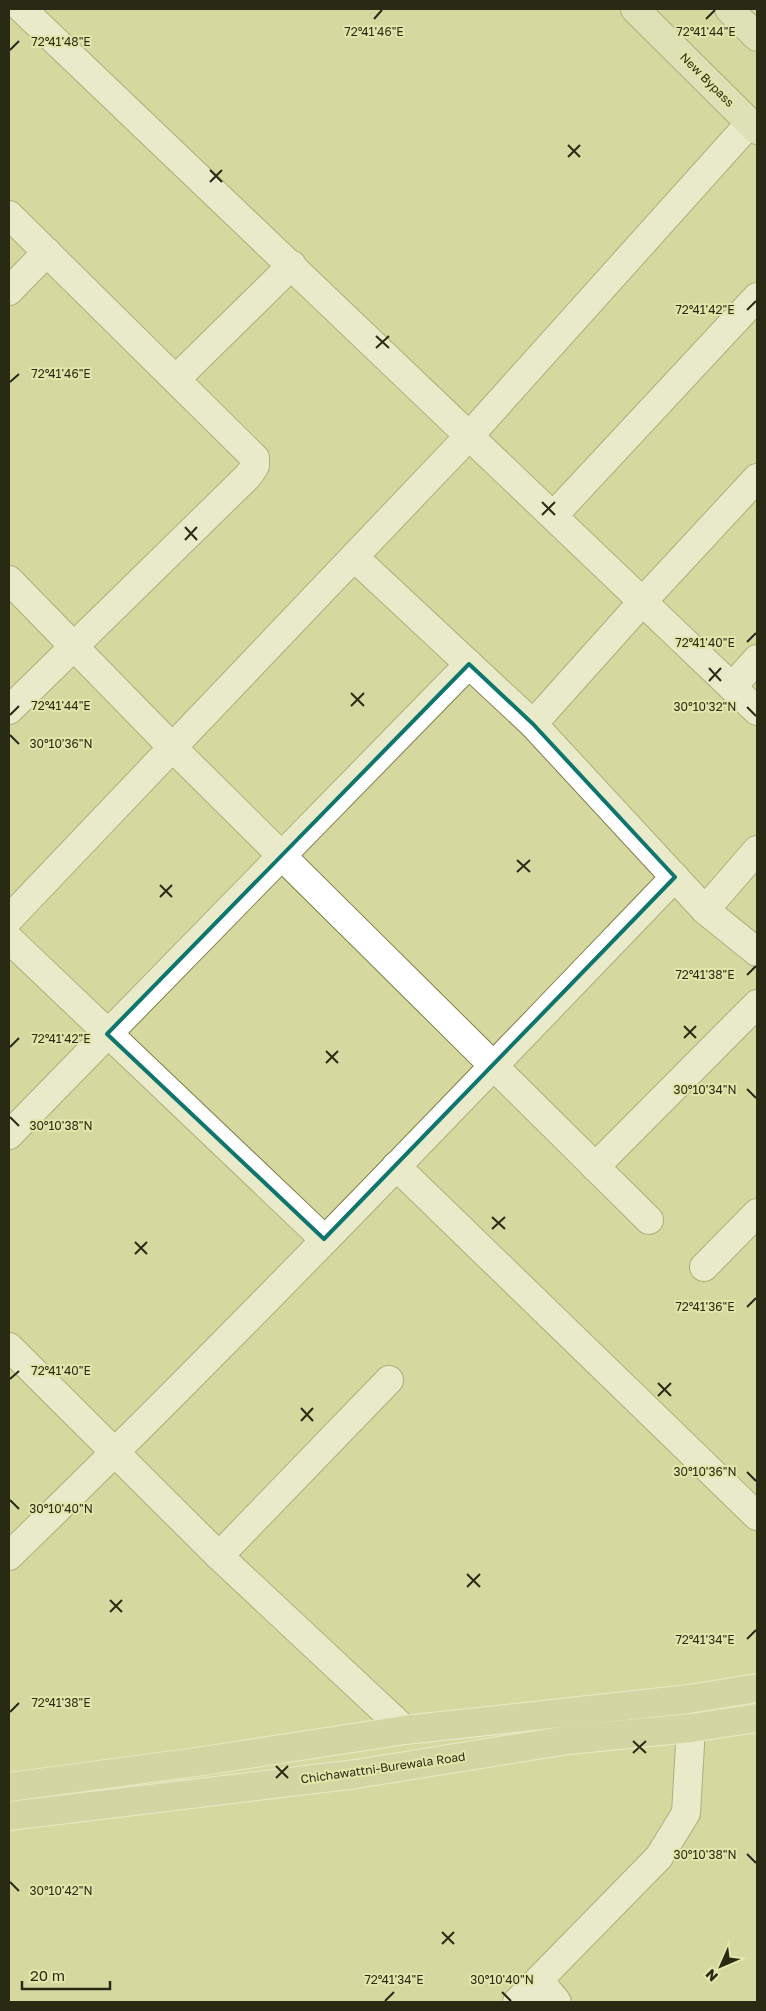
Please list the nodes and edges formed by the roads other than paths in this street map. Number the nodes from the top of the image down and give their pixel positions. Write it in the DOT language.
graph roads {
  1 [pos="22,9"];
  2 [pos="635,9"];
  3 [pos="729,9"];
  4 [pos="757,37"];
  5 [pos="754,126"];
  6 [pos="9,215"];
  7 [pos="47,252"];
  8 [pos="292,265"];
  9 [pos="9,291"];
  10 [pos="757,297"];
  11 [pos="176,380"];
  12 [pos="470,435"];
  13 [pos="757,478"];
  14 [pos="554,515"];
  15 [pos="354,557"];
  16 [pos="9,580"];
  17 [pos="643,601"];
  18 [pos="73,646"];
  19 [pos="757,659"];
  20 [pos="469,664"];
  21 [pos="732,687"];
  22 [pos="9,710"];
  23 [pos="757,711"];
  24 [pos="533,724"];
  25 [pos="172,747"];
  26 [pos="757,850"];
  27 [pos="282,855"];
  28 [pos="675,877"];
  29 [pos="705,910"];
  30 [pos="9,919"];
  31 [pos="9,939"];
  32 [pos="757,952"];
  33 [pos="757,1004"];
  34 [pos="107,1034"];
  35 [pos="493,1066"];
  36 [pos="9,1135"];
  37 [pos="396,1166"];
  38 [pos="595,1167"];
  39 [pos="757,1213"];
  40 [pos="649,1220"];
  41 [pos="324,1239"];
  42 [pos="704,1267"];
  43 [pos="9,1347"];
  44 [pos="389,1380"];
  45 [pos="115,1453"];
  46 [pos="757,1516"];
  47 [pos="9,1556"];
  48 [pos="219,1556"];
  49 [pos="757,1688"];
  50 [pos="757,1718"];
  51 [pos="691,1728"];
  52 [pos="405,1730"];
  53 [pos="75,1778"];
  54 [pos="9,1787"];
  55 [pos="78,1807"];
  56 [pos="9,1816"];
  57 [pos="539,1980"];
  58 [pos="517,2002"];
  59 [pos="557,2002"];
  1 -- 8 [label="street"];
  2 -- 5 [label="street, New Bypass"];
  3 -- 4 [label="street"];
  5 -- 12 [label="street"];
  6 -- 7 [label="street"];
  7 -- 9 [label="street"];
  7 -- 11 [label="street"];
  8 -- 11 [label="street"];
  8 -- 12 [label="street"];
  10 -- 14 [label="street"];
  11 -- 18 [label="street"];
  12 -- 14 [label="street"];
  12 -- 15 [label="street"];
  13 -- 17 [label="street"];
  14 -- 17 [label="street"];
  15 -- 20 [label="street"];
  15 -- 25 [label="street"];
  16 -- 18 [label="street"];
  17 -- 21 [label="street"];
  17 -- 24 [label="street"];
  18 -- 22 [label="street"];
  18 -- 25 [label="street"];
  19 -- 21 [label="street"];
  20 -- 24 [label="street"];
  20 -- 27 [label="street"];
  21 -- 23 [label="street"];
  24 -- 28 [label="street"];
  25 -- 27 [label="street"];
  25 -- 30 [label="street"];
  26 -- 29 [label="street"];
  27 -- 34 [label="street"];
  27 -- 35 [label="street"];
  28 -- 29 [label="street"];
  28 -- 35 [label="street"];
  29 -- 32 [label="street"];
  31 -- 34 [label="street"];
  33 -- 38 [label="street"];
  34 -- 36 [label="street"];
  34 -- 41 [label="street"];
  35 -- 37 [label="street"];
  35 -- 38 [label="street"];
  37 -- 41 [label="street"];
  37 -- 46 [label="street"];
  38 -- 40 [label="street"];
  39 -- 42 [label="street"];
  41 -- 45 [label="street"];
  43 -- 45 [label="street"];
  44 -- 48 [label="street"];
  45 -- 47 [label="street"];
  45 -- 48 [label="street"];
  48 -- 52 [label="street"];
  49 -- 52 [label="main road"];
  50 -- 51 [label="main road, Chichawattni-Burewala Road"];
  51 -- 55 [label="main road, Chichawattni-Burewala Road"];
  51 -- 57 [label="street"];
  52 -- 53 [label="main road"];
  53 -- 54 [label="main road"];
  53 -- 55 [label="main road"];
  55 -- 56 [label="main road, Chichawattni-Burewala Road"];
  57 -- 58 [label="street"];
  57 -- 59 [label="street"];
}
